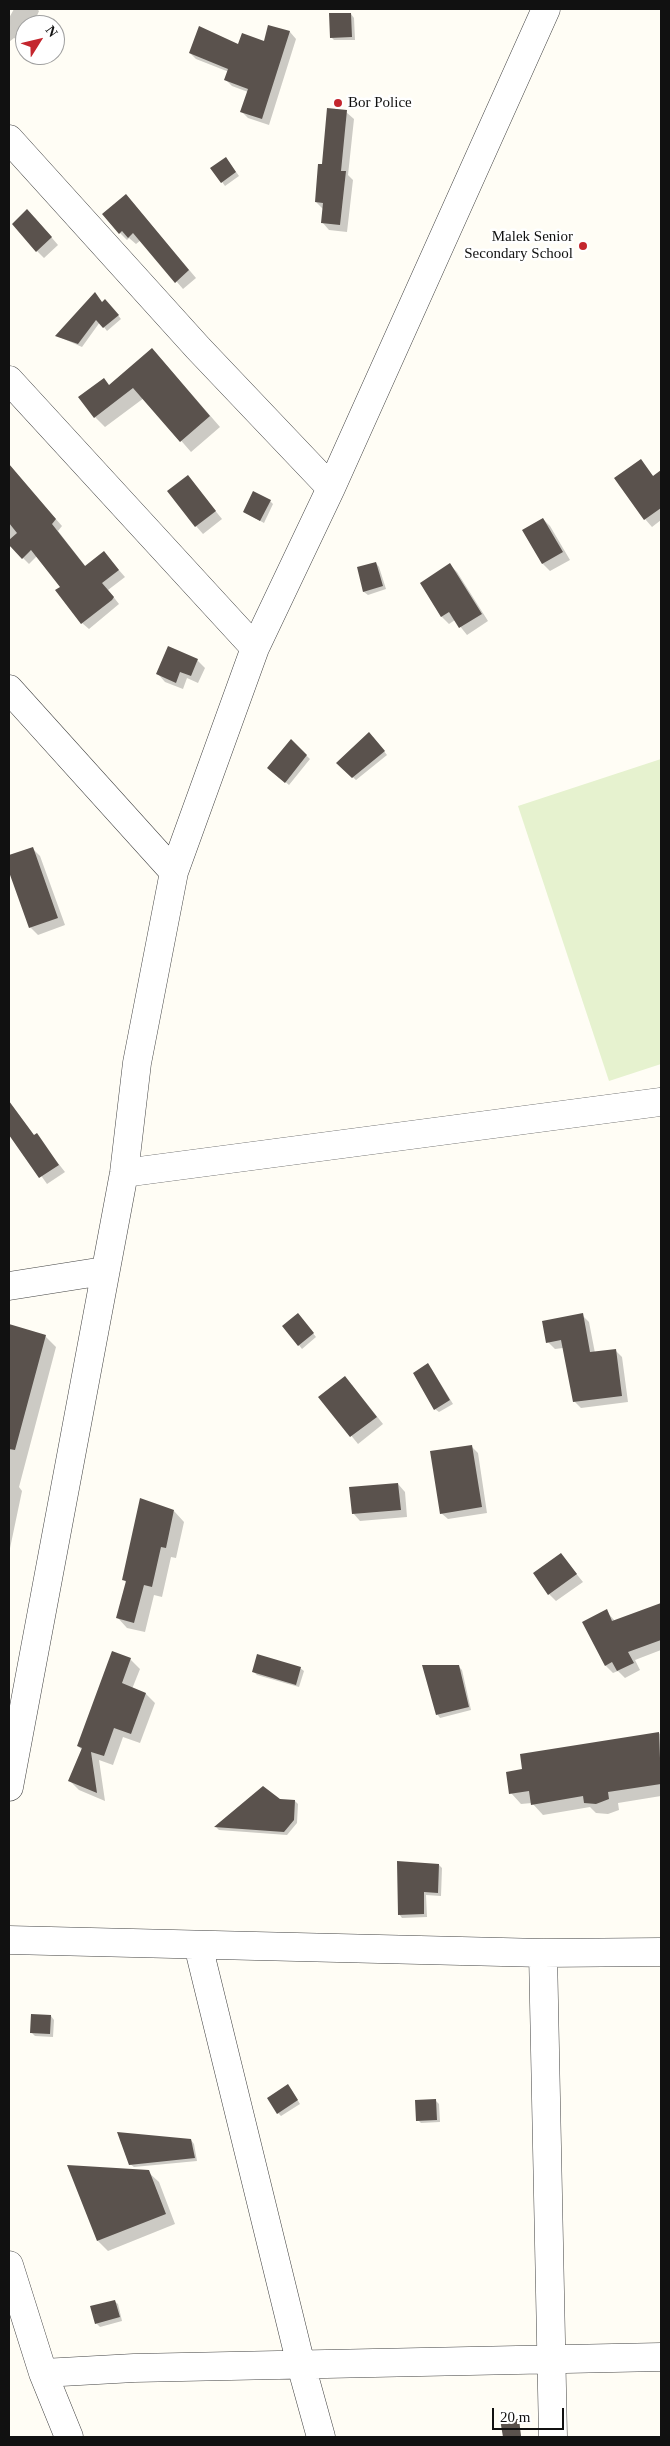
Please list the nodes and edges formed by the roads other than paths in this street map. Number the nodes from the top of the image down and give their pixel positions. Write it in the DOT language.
graph roads {
  1 [pos="546,9"];
  2 [pos="9,139"];
  3 [pos="9,380"];
  4 [pos="331,488"];
  5 [pos="255,648"];
  6 [pos="9,690"];
  7 [pos="174,872"];
  8 [pos="661,1106"];
  9 [pos="124,1173"];
  10 [pos="104,1271"];
  11 [pos="9,1286"];
  12 [pos="9,1787"];
  13 [pos="9,1940"];
  14 [pos="198,1945"];
  15 [pos="661,1952"];
  16 [pos="543,1953"];
  17 [pos="9,2265"];
  18 [pos="661,2356"];
  19 [pos="553,2360"];
  20 [pos="301,2365"];
  21 [pos="43,2373"];
  22 [pos="69,2437"];
  23 [pos="321,2437"];
  24 [pos="553,2437"];
  1 -- 4 [label="street"];
  2 -- 4 [label="street"];
  3 -- 5 [label="street"];
  4 -- 5 [label="street"];
  5 -- 7 [label="street"];
  6 -- 7 [label="street"];
  7 -- 9 [label="street"];
  8 -- 9 [label="street"];
  9 -- 10 [label="street"];
  10 -- 11 [label="street"];
  10 -- 12 [label="street"];
  13 -- 14 [label="street"];
  14 -- 16 [label="street"];
  14 -- 20 [label="street"];
  15 -- 16 [label="street"];
  16 -- 19 [label="street"];
  17 -- 21 [label="street"];
  18 -- 19 [label="street"];
  19 -- 20 [label="street"];
  19 -- 24 [label="street"];
  20 -- 21 [label="street"];
  20 -- 23 [label="street"];
  21 -- 22 [label="street"];
}
